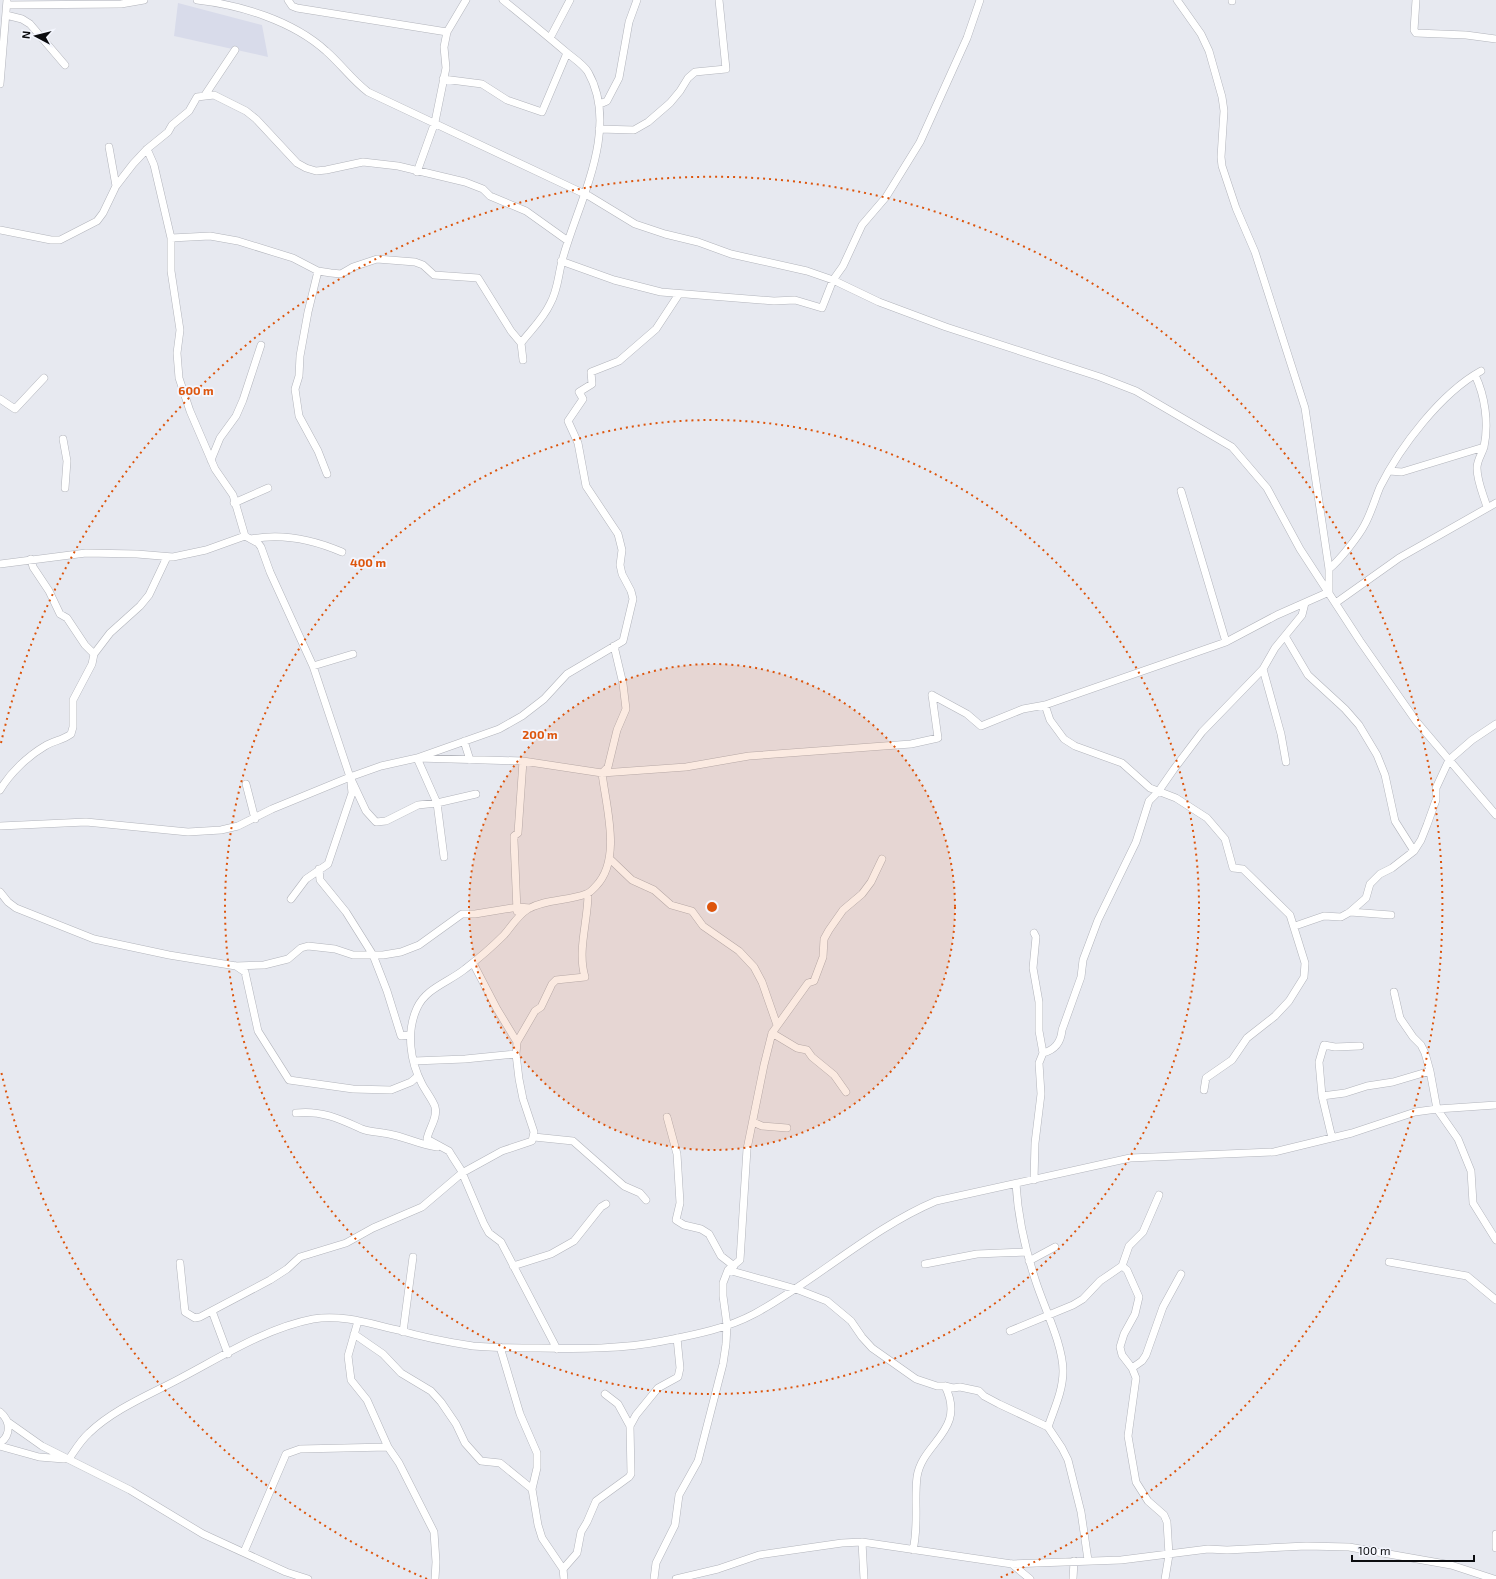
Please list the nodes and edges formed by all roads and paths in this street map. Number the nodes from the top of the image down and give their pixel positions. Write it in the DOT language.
graph roads {
  1 [pos="144,0"];
  2 [pos="197,0"];
  3 [pos="288,0"];
  4 [pos="466,0"];
  5 [pos="502,0"];
  6 [pos="570,0"];
  7 [pos="637,0"];
  8 [pos="719,0"];
  9 [pos="980,0"];
  10 [pos="1177,0"];
  11 [pos="1416,0"];
  12 [pos="7,2"];
  13 [pos="6,15"];
  14 [pos="447,32"];
  15 [pos="550,38"];
  16 [pos="1496,39"];
  17 [pos="235,50"];
  18 [pos="567,53"];
  19 [pos="65,65"];
  20 [pos="444,79"];
  21 [pos="0,84"];
  22 [pos="205,95"];
  23 [pos="600,104"];
  24 [pos="435,122"];
  25 [pos="599,129"];
  26 [pos="108,147"];
  27 [pos="147,149"];
  28 [pos="417,172"];
  29 [pos="116,186"];
  30 [pos="586,195"];
  31 [pos="0,230"];
  32 [pos="171,238"];
  33 [pos="568,241"];
  34 [pos="562,261"];
  35 [pos="318,271"];
  36 [pos="833,280"];
  37 [pos="679,294"];
  38 [pos="521,343"];
  39 [pos="261,345"];
  40 [pos="523,360"];
  41 [pos="44,378"];
  42 [pos="0,399"];
  43 [pos="63,439"];
  44 [pos="1484,447"];
  45 [pos="211,460"];
  46 [pos="1389,471"];
  47 [pos="327,474"];
  48 [pos="65,488"];
  49 [pos="268,488"];
  50 [pos="1181,491"];
  51 [pos="234,503"];
  52 [pos="1496,503"];
  53 [pos="1487,507"];
  54 [pos="248,538"];
  55 [pos="342,552"];
  56 [pos="167,557"];
  57 [pos="31,559"];
  58 [pos="0,564"];
  59 [pos="1329,569"];
  60 [pos="1329,592"];
  61 [pos="1336,602"];
  62 [pos="1305,603"];
  63 [pos="1285,636"];
  64 [pos="1226,642"];
  65 [pos="614,646"];
  66 [pos="94,654"];
  67 [pos="353,654"];
  68 [pos="313,666"];
  69 [pos="1263,669"];
  70 [pos="1045,705"];
  71 [pos="1496,724"];
  72 [pos="464,741"];
  73 [pos="418,758"];
  74 [pos="470,760"];
  75 [pos="1449,760"];
  76 [pos="523,761"];
  77 [pos="1286,762"];
  78 [pos="602,773"];
  79 [pos="350,777"];
  80 [pos="246,784"];
  81 [pos="0,790"];
  82 [pos="1158,792"];
  83 [pos="476,794"];
  84 [pos="437,803"];
  85 [pos="1496,815"];
  86 [pos="255,820"];
  87 [pos="0,826"];
  88 [pos="1414,851"];
  89 [pos="444,857"];
  90 [pos="610,859"];
  91 [pos="882,859"];
  92 [pos="319,869"];
  93 [pos="0,892"];
  94 [pos="588,894"];
  95 [pos="291,899"];
  96 [pos="518,907"];
  97 [pos="530,908"];
  98 [pos="1350,912"];
  99 [pos="1391,915"];
  100 [pos="516,917"];
  101 [pos="1295,926"];
  102 [pos="1034,933"];
  103 [pos="373,955"];
  104 [pos="473,963"];
  105 [pos="236,966"];
  106 [pos="1394,992"];
  107 [pos="777,1025"];
  108 [pos="772,1033"];
  109 [pos="409,1035"];
  110 [pos="518,1042"];
  111 [pos="1360,1046"];
  112 [pos="1043,1053"];
  113 [pos="516,1054"];
  114 [pos="414,1061"];
  115 [pos="1430,1071"];
  116 [pos="418,1076"];
  117 [pos="1204,1090"];
  118 [pos="846,1092"];
  119 [pos="1322,1096"];
  120 [pos="1496,1105"];
  121 [pos="1437,1109"];
  122 [pos="296,1113"];
  123 [pos="667,1117"];
  124 [pos="753,1122"];
  125 [pos="786,1128"];
  126 [pos="534,1137"];
  127 [pos="1332,1138"];
  128 [pos="441,1148"];
  129 [pos="462,1173"];
  130 [pos="1034,1180"];
  131 [pos="1016,1184"];
  132 [pos="1159,1195"];
  133 [pos="646,1200"];
  134 [pos="606,1204"];
  135 [pos="1496,1240"];
  136 [pos="1055,1247"];
  137 [pos="1026,1252"];
  138 [pos="413,1257"];
  139 [pos="1029,1261"];
  140 [pos="1389,1262"];
  141 [pos="180,1263"];
  142 [pos="925,1264"];
  143 [pos="513,1266"];
  144 [pos="1122,1266"];
  145 [pos="731,1268"];
  146 [pos="1181,1274"];
  147 [pos="796,1289"];
  148 [pos="1496,1300"];
  149 [pos="212,1311"];
  150 [pos="1048,1316"];
  151 [pos="358,1320"];
  152 [pos="727,1325"];
  153 [pos="1010,1331"];
  154 [pos="403,1332"];
  155 [pos="354,1334"];
  156 [pos="677,1338"];
  157 [pos="500,1347"];
  158 [pos="557,1349"];
  159 [pos="228,1354"];
  160 [pos="1132,1368"];
  161 [pos="945,1386"];
  162 [pos="605,1394"];
  163 [pos="0,1411"];
  164 [pos="8,1422"];
  165 [pos="630,1426"];
  166 [pos="1048,1427"];
  167 [pos="0,1444"];
  168 [pos="388,1447"];
  169 [pos="69,1459"];
  170 [pos="532,1489"];
  171 [pos="1496,1534"];
  172 [pos="862,1542"];
  173 [pos="1496,1548"];
  174 [pos="913,1550"];
  175 [pos="244,1552"];
  176 [pos="1169,1555"];
  177 [pos="1088,1560"];
  178 [pos="1074,1561"];
  179 [pos="1012,1564"];
  180 [pos="563,1569"];
  181 [pos="308,1579"];
  182 [pos="435,1579"];
  183 [pos="564,1579"];
  184 [pos="654,1579"];
  185 [pos="676,1579"];
  186 [pos="864,1579"];
  187 [pos="1030,1579"];
  188 [pos="1073,1579"];
  189 [pos="1165,1579"];
  190 [pos="1494,1579"];
  1 -- 12 [label="street"];
  2 -- 24 [label="street"];
  3 -- 14 [label="street"];
  4 -- 14 [label="street"];
  5 -- 15 [label="street"];
  6 -- 15 [label="street"];
  7 -- 23 [label="street"];
  8 -- 25 [label="street"];
  9 -- 36 [label="street"];
  10 -- 59 [label="street"];
  11 -- 16 [label="street"];
  12 -- 13 [label="street"];
  13 -- 19 [label="street"];
  13 -- 21 [label="street"];
  14 -- 20 [label="street"];
  15 -- 18 [label="street"];
  17 -- 22 [label="street"];
  18 -- 20 [label="street"];
  18 -- 23 [label="street"];
  20 -- 24 [label="street"];
  22 -- 27 [label="street"];
  22 -- 28 [label="street"];
  23 -- 25 [label="street"];
  24 -- 28 [label="street"];
  24 -- 30 [label="street"];
  25 -- 30 [label="street"];
  26 -- 29 [label="street"];
  27 -- 29 [label="street"];
  27 -- 32 [label="street"];
  28 -- 33 [label="street"];
  29 -- 31 [label="street"];
  30 -- 33 [label="street"];
  30 -- 36 [label="street"];
  32 -- 35 [label="street"];
  32 -- 45 [label="street"];
  33 -- 34 [label="street"];
  34 -- 37 [label="street"];
  34 -- 38 [label="street"];
  35 -- 38 [label="street"];
  35 -- 47 [label="street"];
  36 -- 37 [label="street"];
  36 -- 60 [label="street"];
  37 -- 65 [label="street"];
  38 -- 40 [label="street"];
  39 -- 45 [label="street"];
  41 -- 42 [label="street"];
  43 -- 48 [label="street"];
  44 -- 46 [label="street"];
  44 -- 46 [label="street"];
  44 -- 53 [label="street"];
  45 -- 51 [label="street"];
  46 -- 59 [label="street"];
  49 -- 51 [label="street"];
  50 -- 64 [label="street"];
  51 -- 54 [label="street"];
  52 -- 53 [label="street"];
  53 -- 61 [label="street"];
  54 -- 55 [label="street"];
  54 -- 56 [label="street"];
  54 -- 68 [label="street"];
  56 -- 57 [label="street"];
  56 -- 66 [label="street"];
  57 -- 58 [label="street"];
  57 -- 66 [label="street"];
  59 -- 60 [label="street"];
  60 -- 61 [label="street"];
  60 -- 62 [label="street"];
  61 -- 75 [label="street"];
  62 -- 63 [label="street"];
  62 -- 64 [label="street"];
  63 -- 69 [label="street"];
  63 -- 88 [label="street"];
  64 -- 70 [label="street"];
  65 -- 72 [label="street"];
  65 -- 78 [label="street"];
  66 -- 81 [label="street"];
  67 -- 68 [label="street"];
  68 -- 79 [label="street"];
  69 -- 77 [label="street"];
  69 -- 82 [label="street"];
  70 -- 78 [label="street"];
  70 -- 82 [label="street"];
  71 -- 75 [label="street"];
  72 -- 73 [label="street"];
  72 -- 74 [label="street"];
  73 -- 74 [label="street"];
  73 -- 79 [label="street"];
  73 -- 84 [label="street"];
  74 -- 76 [label="street"];
  75 -- 85 [label="street"];
  75 -- 88 [label="street"];
  76 -- 78 [label="street"];
  76 -- 96 [label="street"];
  78 -- 90 [label="street"];
  79 -- 84 [label="street"];
  79 -- 86 [label="street"];
  79 -- 92 [label="street"];
  80 -- 86 [label="street"];
  82 -- 101 [label="street"];
  82 -- 112 [label="street"];
  83 -- 84 [label="street"];
  84 -- 89 [label="street"];
  86 -- 87 [label="street"];
  88 -- 98 [label="street"];
  90 -- 94 [label="street"];
  90 -- 107 [label="street"];
  91 -- 107 [label="street"];
  92 -- 95 [label="street"];
  92 -- 103 [label="street"];
  93 -- 105 [label="street"];
  94 -- 97 [label="street"];
  94 -- 110 [label="street"];
  96 -- 97 [label="street"];
  96 -- 100 [label="street"];
  96 -- 103 [label="street"];
  97 -- 100 [label="street"];
  98 -- 99 [label="street"];
  98 -- 101 [label="street"];
  100 -- 104 [label="street"];
  101 -- 117 [label="street"];
  102 -- 112 [label="street"];
  103 -- 105 [label="street"];
  103 -- 109 [label="street"];
  104 -- 109 [label="street"];
  104 -- 110 [label="street"];
  105 -- 116 [label="street"];
  106 -- 115 [label="street"];
  107 -- 108 [label="street"];
  108 -- 118 [label="street"];
  108 -- 124 [label="street"];
  109 -- 114 [label="street"];
  110 -- 113 [label="street"];
  111 -- 119 [label="street"];
  112 -- 130 [label="street"];
  113 -- 114 [label="street"];
  113 -- 126 [label="street"];
  114 -- 116 [label="street"];
  115 -- 119 [label="street"];
  115 -- 121 [label="street"];
  116 -- 128 [label="street"];
  119 -- 127 [label="street"];
  120 -- 121 [label="street"];
  121 -- 127 [label="street"];
  121 -- 135 [label="street"];
  122 -- 128 [label="street"];
  123 -- 145 [label="street"];
  124 -- 125 [label="street"];
  124 -- 145 [label="street"];
  126 -- 129 [label="street"];
  126 -- 133 [label="street"];
  127 -- 130 [label="street"];
  128 -- 129 [label="street"];
  129 -- 143 [label="street"];
  129 -- 149 [label="street"];
  130 -- 131 [label="street"];
  131 -- 137 [label="street"];
  131 -- 147 [label="street"];
  132 -- 144 [label="street"];
  134 -- 143 [label="street"];
  136 -- 139 [label="street"];
  137 -- 139 [label="street"];
  137 -- 142 [label="street"];
  138 -- 154 [label="street"];
  139 -- 150 [label="street"];
  140 -- 148 [label="street"];
  141 -- 149 [label="street"];
  143 -- 158 [label="street"];
  144 -- 150 [label="street"];
  144 -- 160 [label="street"];
  145 -- 147 [label="street"];
  145 -- 152 [label="street"];
  146 -- 160 [label="street"];
  147 -- 152 [label="street"];
  147 -- 161 [label="street"];
  149 -- 159 [label="street"];
  150 -- 153 [label="street"];
  150 -- 166 [label="street"];
  151 -- 154 [label="street"];
  151 -- 155 [label="street"];
  151 -- 159 [label="street"];
  152 -- 156 [label="street"];
  152 -- 184 [label="street"];
  154 -- 157 [label="street"];
  155 -- 168 [label="street"];
  155 -- 170 [label="street"];
  156 -- 158 [label="street"];
  156 -- 165 [label="street"];
  157 -- 158 [label="street"];
  157 -- 170 [label="street"];
  159 -- 169 [label="street"];
  160 -- 176 [label="street"];
  161 -- 166 [label="street"];
  161 -- 174 [label="street"];
  162 -- 165 [label="street"];
  163 -- 164 [label="street"];
  164 -- 167 [label="street"];
  164 -- 169 [label="street"];
  165 -- 180 [label="street"];
  166 -- 177 [label="street"];
  167 -- 169 [label="street"];
  168 -- 175 [label="street"];
  168 -- 182 [label="street"];
  169 -- 175 [label="street"];
  170 -- 180 [label="street"];
  171 -- 173 [label="street"];
  172 -- 174 [label="street"];
  172 -- 185 [label="street"];
  172 -- 186 [label="street"];
  174 -- 179 [label="street"];
  175 -- 181 [label="street"];
  176 -- 177 [label="street"];
  176 -- 189 [label="street"];
  176 -- 190 [label="street"];
  177 -- 178 [label="street"];
  178 -- 179 [label="street"];
  178 -- 188 [label="street"];
  179 -- 187 [label="street"];
  180 -- 183 [label="street"];
}
